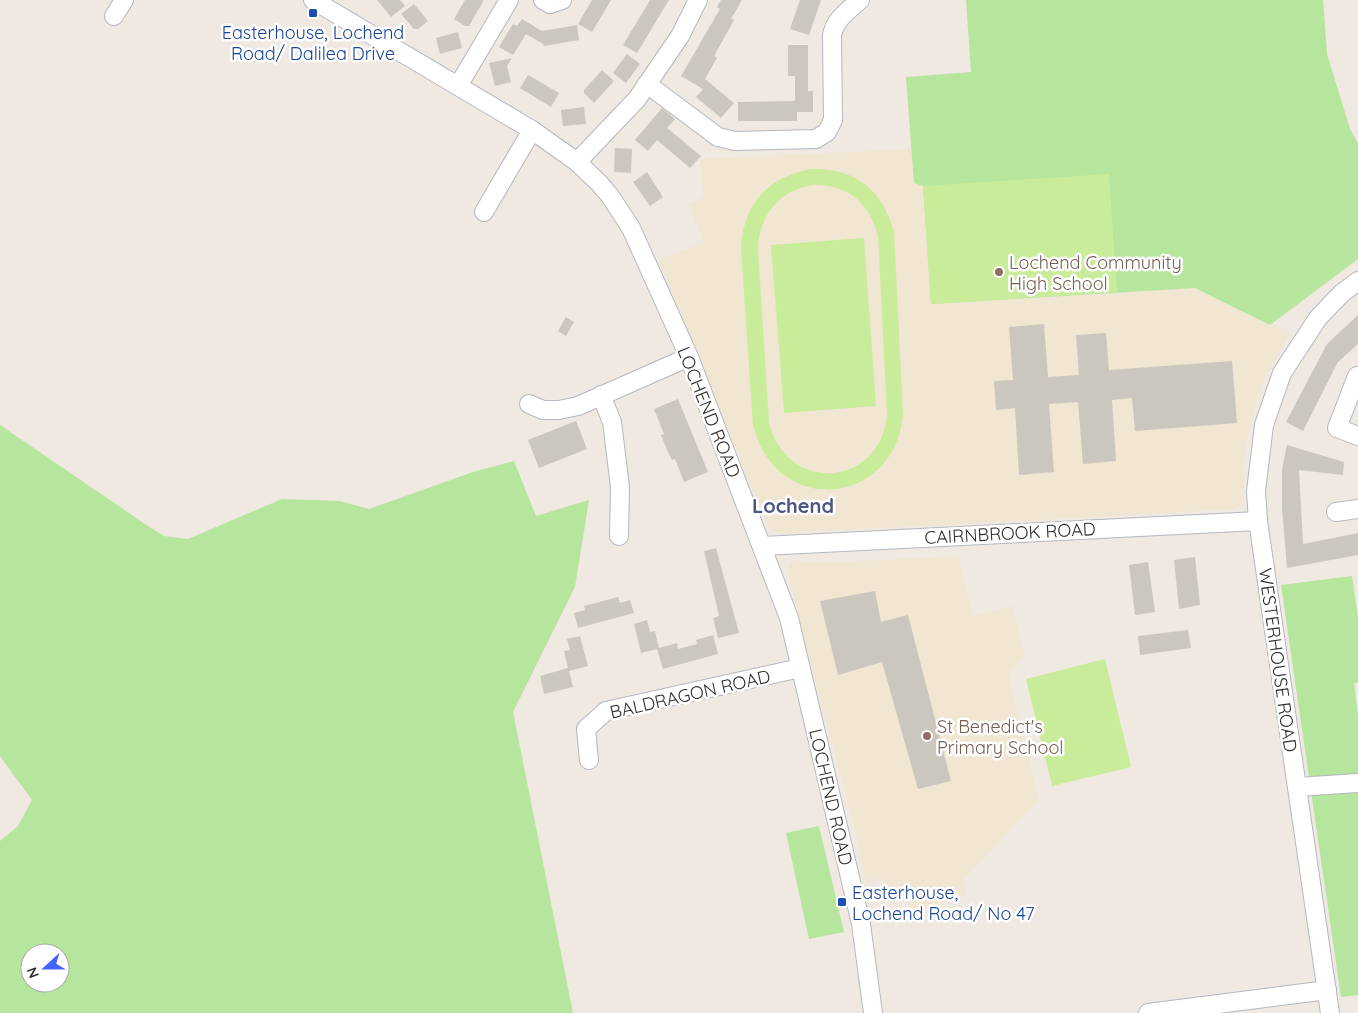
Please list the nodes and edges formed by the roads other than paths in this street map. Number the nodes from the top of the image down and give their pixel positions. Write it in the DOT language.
graph roads {
  1 [pos="124,0"];
  2 [pos="313,0"];
  3 [pos="509,0"];
  4 [pos="543,0"];
  5 [pos="562,0"];
  6 [pos="698,0"];
  7 [pos="860,0"];
  8 [pos="114,16"];
  9 [pos="648,84"];
  10 [pos="458,86"];
  11 [pos="532,130"];
  12 [pos="576,162"];
  13 [pos="484,212"];
  14 [pos="1358,281"];
  15 [pos="689,357"];
  16 [pos="1358,376"];
  17 [pos="601,395"];
  18 [pos="530,404"];
  19 [pos="1358,436"];
  20 [pos="1358,509"];
  21 [pos="1336,512"];
  22 [pos="1258,521"];
  23 [pos="619,536"];
  24 [pos="763,546"];
  25 [pos="800,668"];
  26 [pos="589,760"];
  27 [pos="1358,784"];
  28 [pos="1297,787"];
  29 [pos="1327,990"];
  30 [pos="1191,1010"];
  31 [pos="873,1013"];
  32 [pos="1148,1013"];
  33 [pos="1330,1013"];
  1 -- 8 [label="street"];
  2 -- 10 [label="street, LOCHEND ROAD"];
  3 -- 10 [label="street"];
  4 -- 5 [label="street"];
  6 -- 9 [label="street"];
  7 -- 9 [label="street"];
  9 -- 12 [label="street"];
  10 -- 11 [label="street, LOCHEND ROAD"];
  11 -- 12 [label="street, LOCHEND ROAD"];
  11 -- 13 [label="street"];
  12 -- 15 [label="street, LOCHEND ROAD"];
  14 -- 22 [label="street, WESTERHOUSE ROAD"];
  15 -- 17 [label="street"];
  15 -- 24 [label="street, LOCHEND ROAD"];
  16 -- 19 [label="street"];
  17 -- 18 [label="street"];
  17 -- 23 [label="street"];
  20 -- 21 [label="street"];
  22 -- 24 [label="street, CAIRNBROOK ROAD"];
  22 -- 28 [label="street, WESTERHOUSE ROAD"];
  24 -- 25 [label="street, LOCHEND ROAD"];
  25 -- 26 [label="street, BALDRAGON ROAD"];
  25 -- 31 [label="street, LOCHEND ROAD"];
  27 -- 28 [label="street"];
  28 -- 29 [label="street, WESTERHOUSE ROAD"];
  29 -- 30 [label="street"];
  29 -- 33 [label="street, WESTERHOUSE ROAD"];
  30 -- 32 [label="street"];
}
